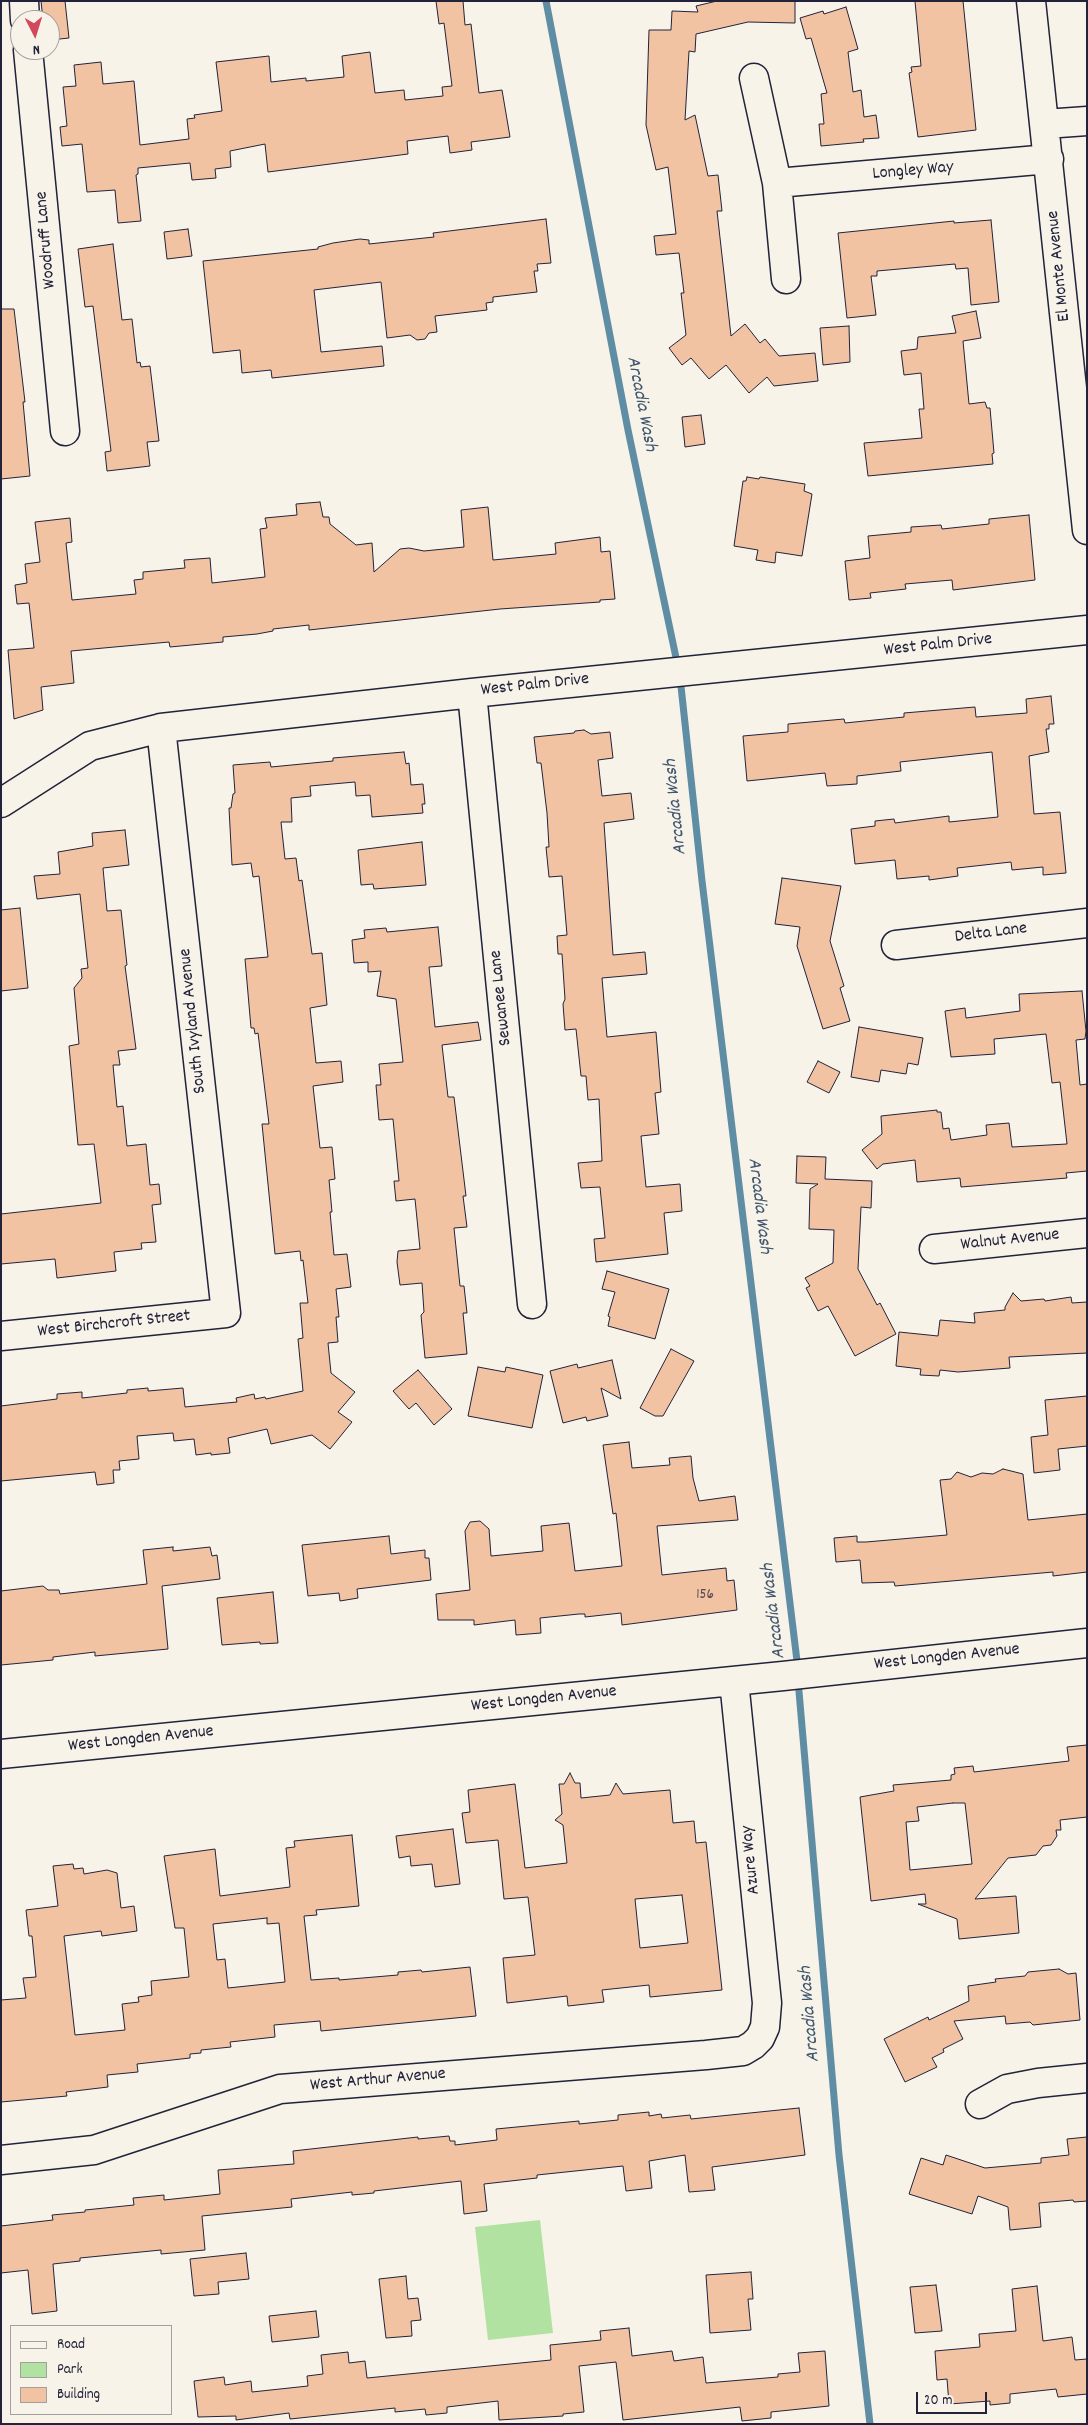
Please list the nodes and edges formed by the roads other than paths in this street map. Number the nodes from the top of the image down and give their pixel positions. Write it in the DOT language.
graph roads {
  1 [pos="1031,1"];
  2 [pos="29,60"];
  3 [pos="754,78"];
  4 [pos="1087,121"];
  5 [pos="1045,124"];
  6 [pos="1049,159"];
  7 [pos="777,183"];
  8 [pos="786,279"];
  9 [pos="65,431"];
  10 [pos="1087,530"];
  11 [pos="1087,630"];
  12 [pos="472,693"];
  13 [pos="161,728"];
  14 [pos="1,803"];
  15 [pos="1087,922"];
  16 [pos="896,945"];
  17 [pos="1087,1233"];
  18 [pos="934,1249"];
  19 [pos="532,1304"];
  20 [pos="226,1313"];
  21 [pos="1,1336"];
  22 [pos="1087,1643"];
  23 [pos="734,1681"];
  24 [pos="1,1754"];
  25 [pos="760,2038"];
  26 [pos="1087,2078"];
  27 [pos="980,2104"];
  28 [pos="1,2160"];
  1 -- 5 [label="street, El Monte Avenue"];
  2 -- 9 [label="street, Woodruff Lane"];
  3 -- 7 [label="street"];
  4 -- 5 [label="street"];
  5 -- 6 [label="street, El Monte Avenue"];
  6 -- 7 [label="street, Longley Way"];
  6 -- 10 [label="street, El Monte Avenue"];
  7 -- 8 [label="street"];
  11 -- 12 [label="street, West Palm Drive"];
  12 -- 13 [label="street, West Palm Drive"];
  12 -- 19 [label="street, Sewanee Lane"];
  13 -- 14 [label="street, West Palm Drive"];
  13 -- 20 [label="street, South Ivyland Avenue"];
  15 -- 16 [label="street, Delta Lane"];
  17 -- 18 [label="street, Walnut Avenue"];
  20 -- 21 [label="street, West Birchcroft Street"];
  22 -- 23 [label="street, West Longden Avenue"];
  23 -- 24 [label="street, West Longden Avenue"];
  23 -- 25 [label="street, Azure Way"];
  25 -- 28 [label="street, West Arthur Avenue"];
  26 -- 27 [label="street"];
}
